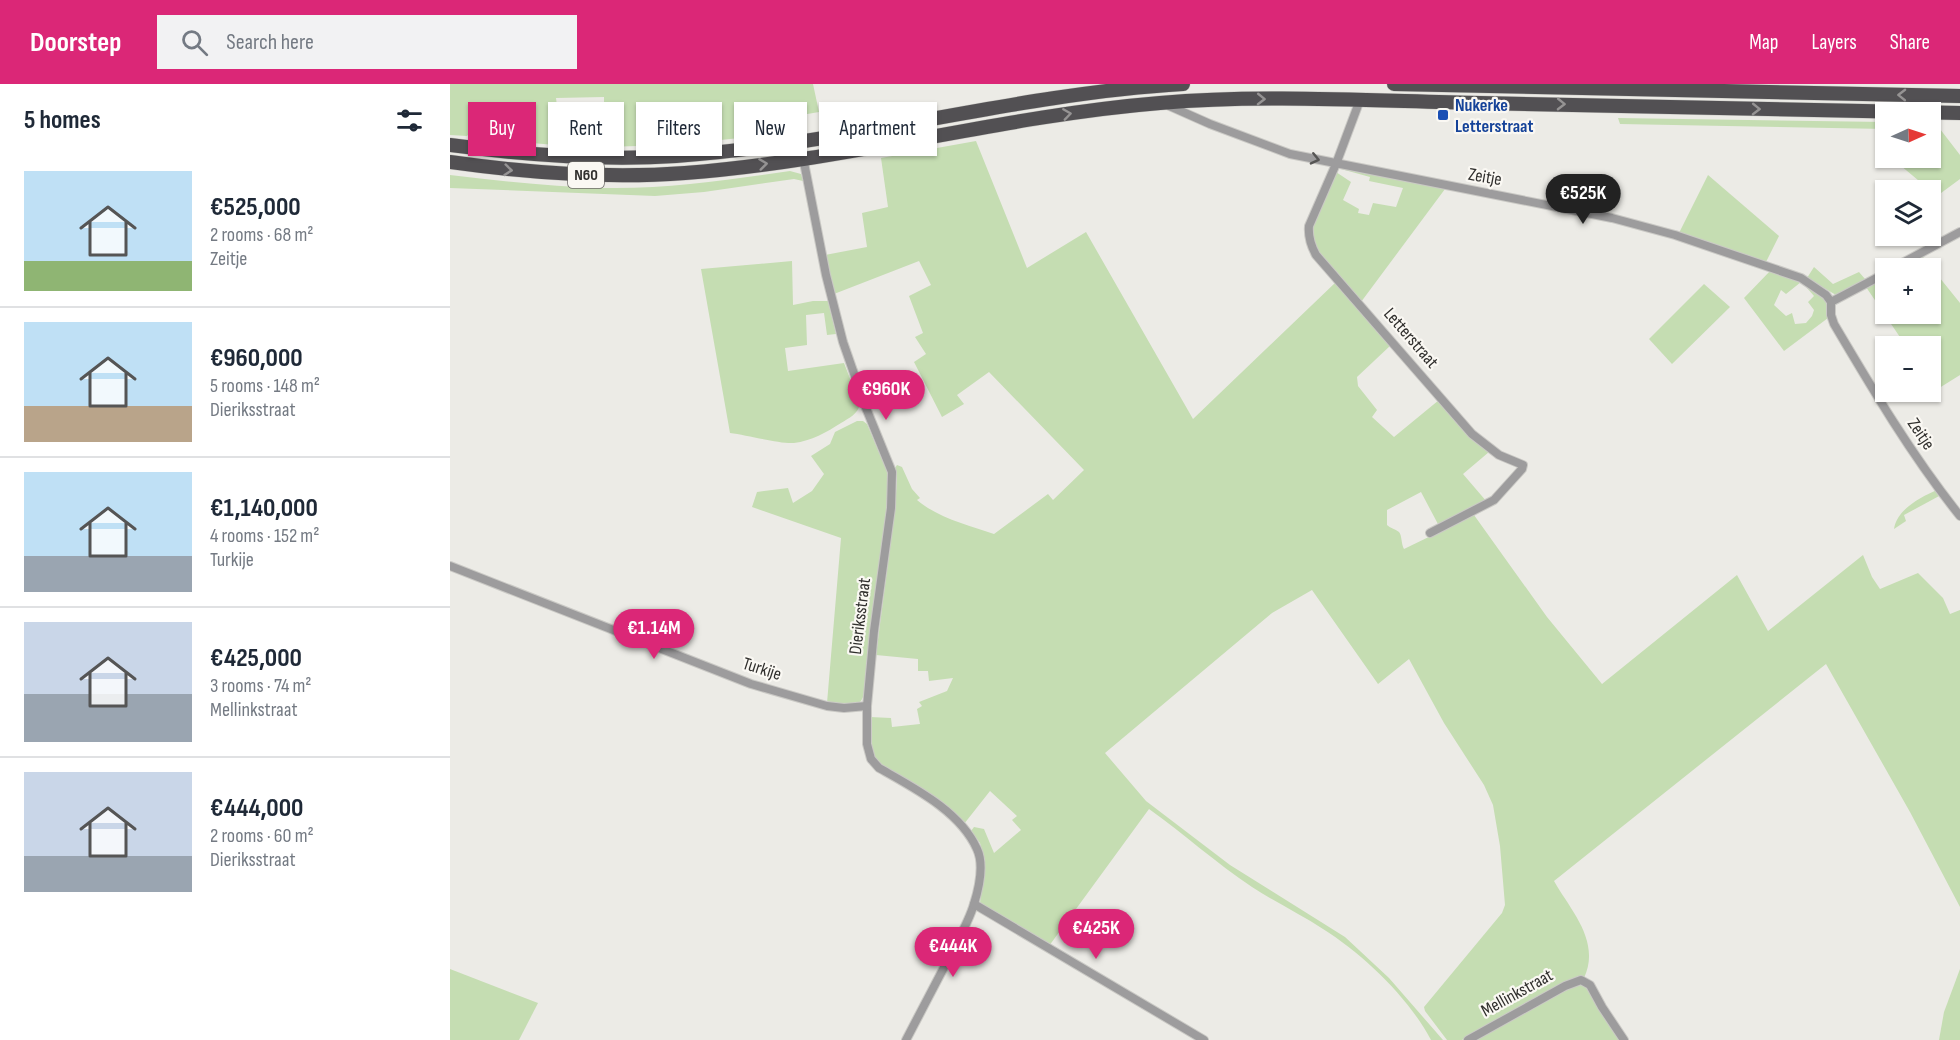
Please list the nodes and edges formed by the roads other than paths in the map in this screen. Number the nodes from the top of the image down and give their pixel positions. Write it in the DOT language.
graph roads {
  1 [pos="1183,84"];
  2 [pos="1394,84"];
  3 [pos="1960,96"];
  4 [pos="1360,100"];
  5 [pos="1162,103"];
  6 [pos="1960,113"];
  7 [pos="807,141"];
  8 [pos="450,145"];
  9 [pos="734,150"];
  10 [pos="802,156"];
  11 [pos="802,159"];
  12 [pos="450,162"];
  13 [pos="1336,164"];
  14 [pos="1960,232"];
  15 [pos="1912,258"];
  16 [pos="1875,279"];
  17 [pos="1831,303"];
  18 [pos="1960,516"];
  19 [pos="1430,533"];
  20 [pos="450,566"];
  21 [pos="867,706"];
  22 [pos="974,904"];
  23 [pos="906,1040"];
  24 [pos="1204,1040"];
  25 [pos="1468,1040"];
  26 [pos="1624,1040"];
  1 -- 7 [label="highway, N60"];
  3 -- 2 [label="highway, one-way"];
  5 -- 4 [label="highway, N60, one-way"];
  4 -- 6 [label="highway, N60, one-way"];
  4 -- 13 [label="street, Letterstraat"];
  11 -- 5 [label="highway, N60, one-way"];
  5 -- 13 [label="street, Zeitje, one-way"];
  8 -- 9 [label="highway, N60"];
  10 -- 11 [label="street, Dieriksstraat"];
  12 -- 11 [label="highway, N60, one-way"];
  11 -- 21 [label="street, Dieriksstraat"];
  13 -- 17 [label="street, Zeitje"];
  13 -- 19 [label="street, Letterstraat"];
  14 -- 15 [label="street"];
  16 -- 17 [label="street"];
  17 -- 18 [label="street, Zeitje"];
  20 -- 21 [label="street, Turkije"];
  21 -- 22 [label="street, Dieriksstraat"];
  22 -- 23 [label="street, Dieriksstraat"];
  22 -- 24 [label="street"];
  25 -- 26 [label="street, Mellinkstraat"];
}
